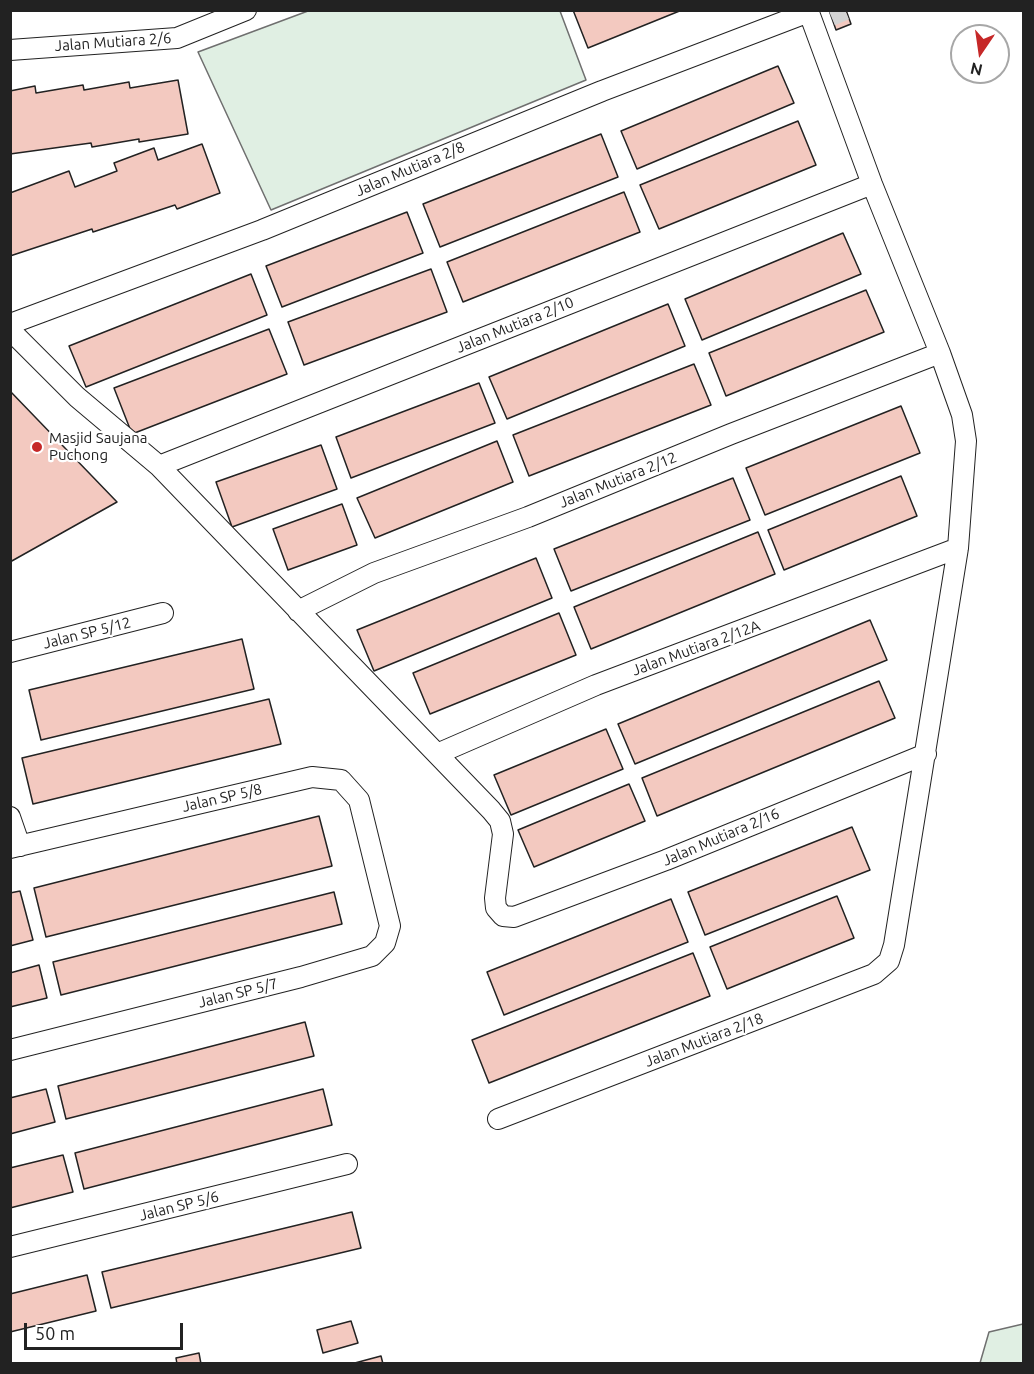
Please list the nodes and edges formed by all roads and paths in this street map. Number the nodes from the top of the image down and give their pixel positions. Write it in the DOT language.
graph roads {
  1 [pos="246,10"];
  2 [pos="815,14"];
  3 [pos="10,50"];
  4 [pos="872,184"];
  5 [pos="10,324"];
  6 [pos="10,330"];
  7 [pos="940,353"];
  8 [pos="159,466"];
  9 [pos="958,548"];
  10 [pos="298,611"];
  11 [pos="163,613"];
  12 [pos="10,652"];
  13 [pos="437,754"];
  14 [pos="926,754"];
  15 [pos="10,817"];
  16 [pos="15,847"];
  17 [pos="375,868"];
  18 [pos="10,1050"];
  19 [pos="498,1119"];
  20 [pos="347,1164"];
  21 [pos="10,1248"];
  1 -- 3 [label="street, Jalan Mutiara 2/6"];
  2 -- 4 [label="street"];
  2 -- 5 [label="street, Jalan Mutiara 2/8"];
  4 -- 7 [label="street"];
  4 -- 8 [label="street, Jalan Mutiara 2/10"];
  6 -- 8 [label="street"];
  7 -- 9 [label="street"];
  7 -- 10 [label="street, Jalan Mutiara 2/12"];
  8 -- 10 [label="street"];
  9 -- 13 [label="street, Jalan Mutiara 2/12A"];
  9 -- 14 [label="street"];
  10 -- 13 [label="street"];
  11 -- 12 [label="street, Jalan SP 5/12"];
  13 -- 14 [label="street, Jalan Mutiara 2/16"];
  14 -- 19 [label="street, Jalan Mutiara 2/18"];
  15 -- 16 [label="street"];
  16 -- 17 [label="street, Jalan SP 5/8"];
  17 -- 18 [label="street, Jalan SP 5/7"];
  20 -- 21 [label="street, Jalan SP 5/6"];
}
